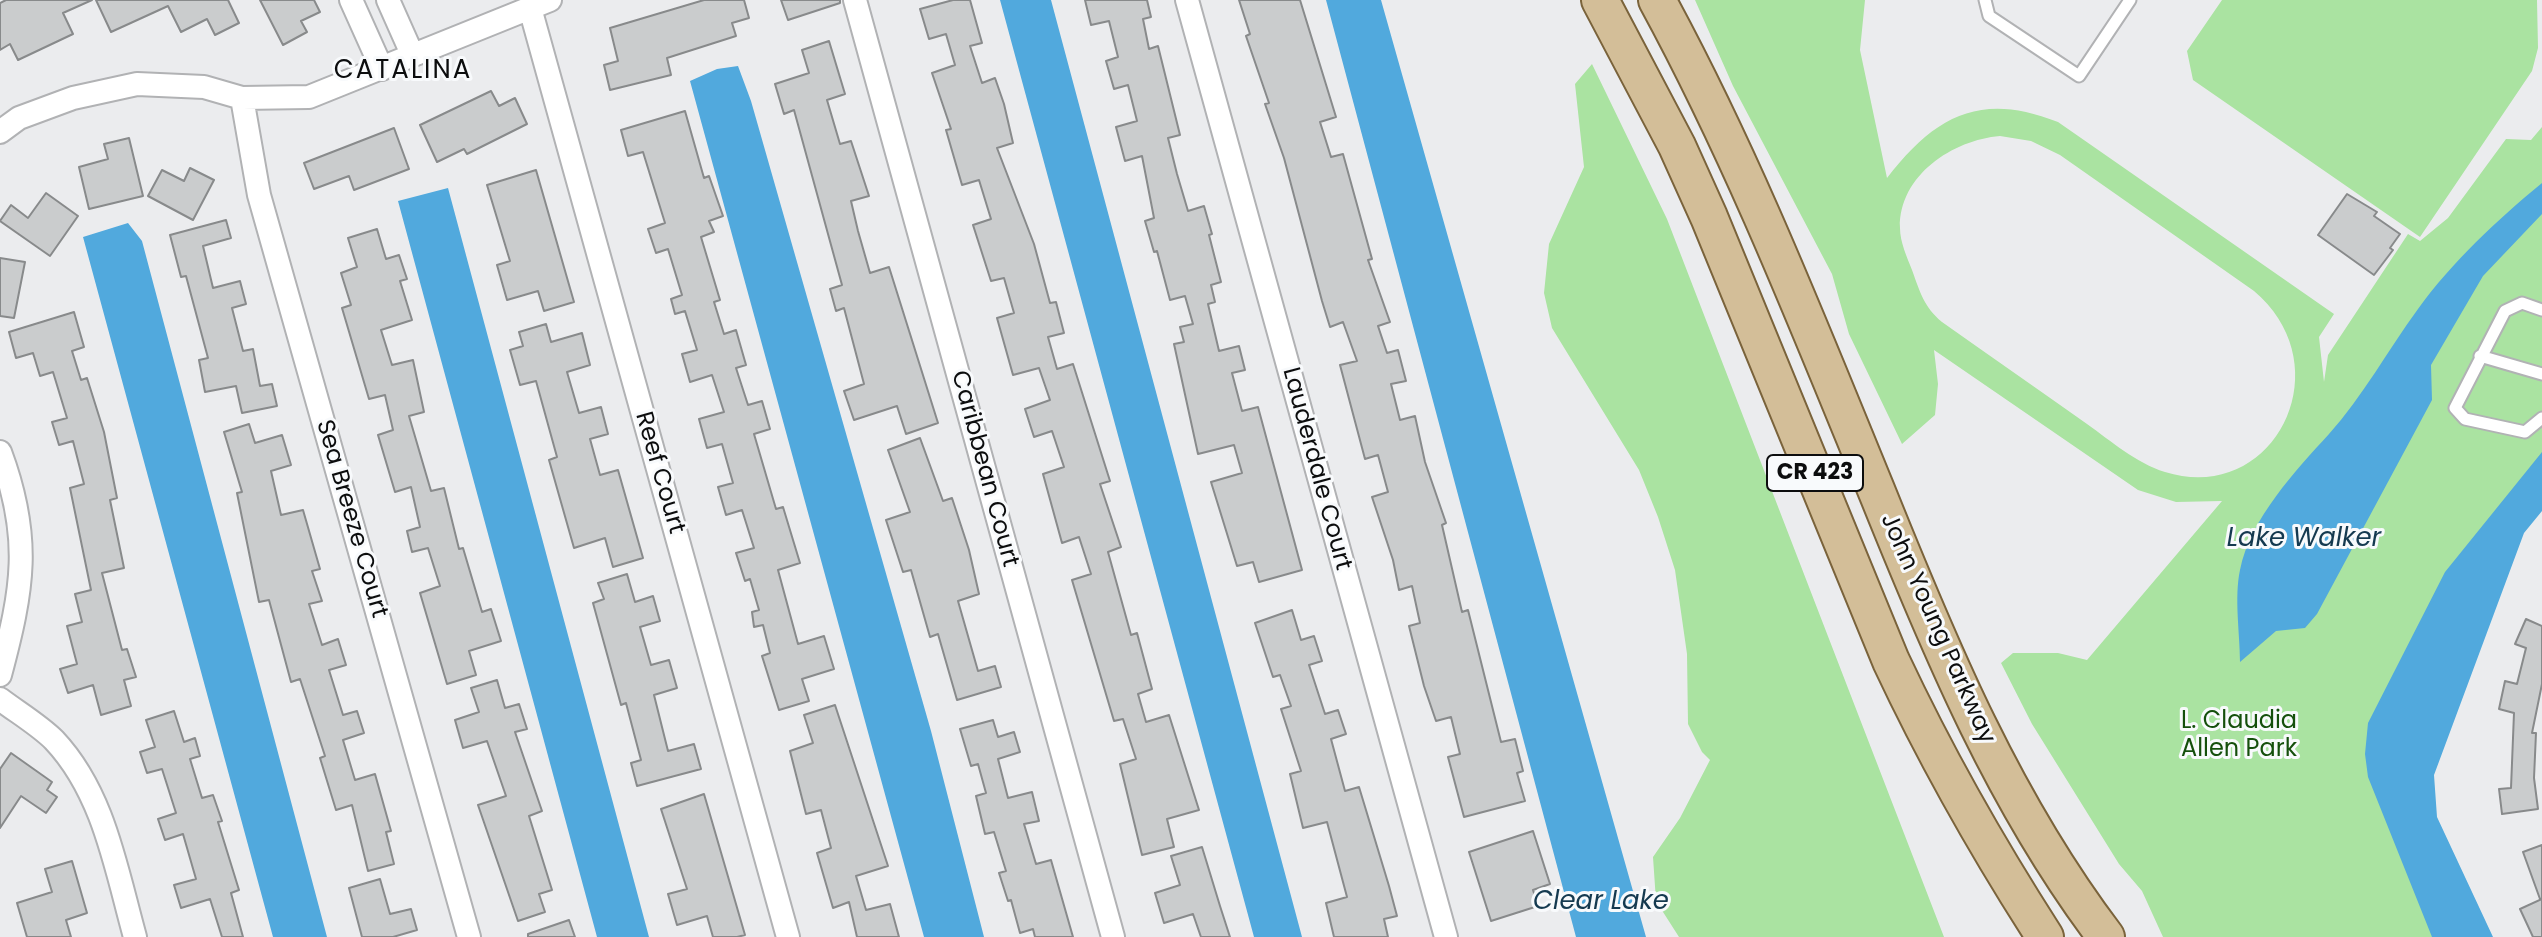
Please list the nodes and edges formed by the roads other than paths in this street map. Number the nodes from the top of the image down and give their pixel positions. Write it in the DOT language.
graph roads {
  1 [pos="351,0"];
  2 [pos="388,0"];
  3 [pos="855,0"];
  4 [pos="1187,0"];
  5 [pos="1600,0"];
  6 [pos="1657,0"];
  7 [pos="1985,0"];
  8 [pos="2130,0"];
  9 [pos="540,4"];
  10 [pos="412,54"];
  11 [pos="382,69"];
  12 [pos="242,98"];
  13 [pos="0,132"];
  14 [pos="2542,310"];
  15 [pos="2480,356"];
  16 [pos="2542,374"];
  17 [pos="2542,418"];
  18 [pos="0,452"];
  19 [pos="0,675"];
  20 [pos="0,699"];
  21 [pos="2097,926"];
  22 [pos="135,937"];
  23 [pos="469,937"];
  24 [pos="788,937"];
  25 [pos="1113,937"];
  26 [pos="1446,937"];
  27 [pos="2045,937"];
  1 -- 11 [label="street"];
  2 -- 10 [label="street"];
  3 -- 25 [label="street, Caribbean Court"];
  4 -- 26 [label="street, Lauderdale Court"];
  5 -- 27 [label="main road, CR 423"];
  6 -- 21 [label="main road, John Young Parkway / CR 423"];
  7 -- 8 [label="lane"];
  9 -- 10 [label="street"];
  9 -- 24 [label="street, Reef Court"];
  10 -- 11 [label="street"];
  11 -- 12 [label="street"];
  12 -- 13 [label="street"];
  12 -- 23 [label="street, Sea Breeze Court"];
  14 -- 15 [label="lane"];
  15 -- 16 [label="lane"];
  15 -- 17 [label="lane"];
  18 -- 19 [label="street"];
  20 -- 22 [label="street"];
}
